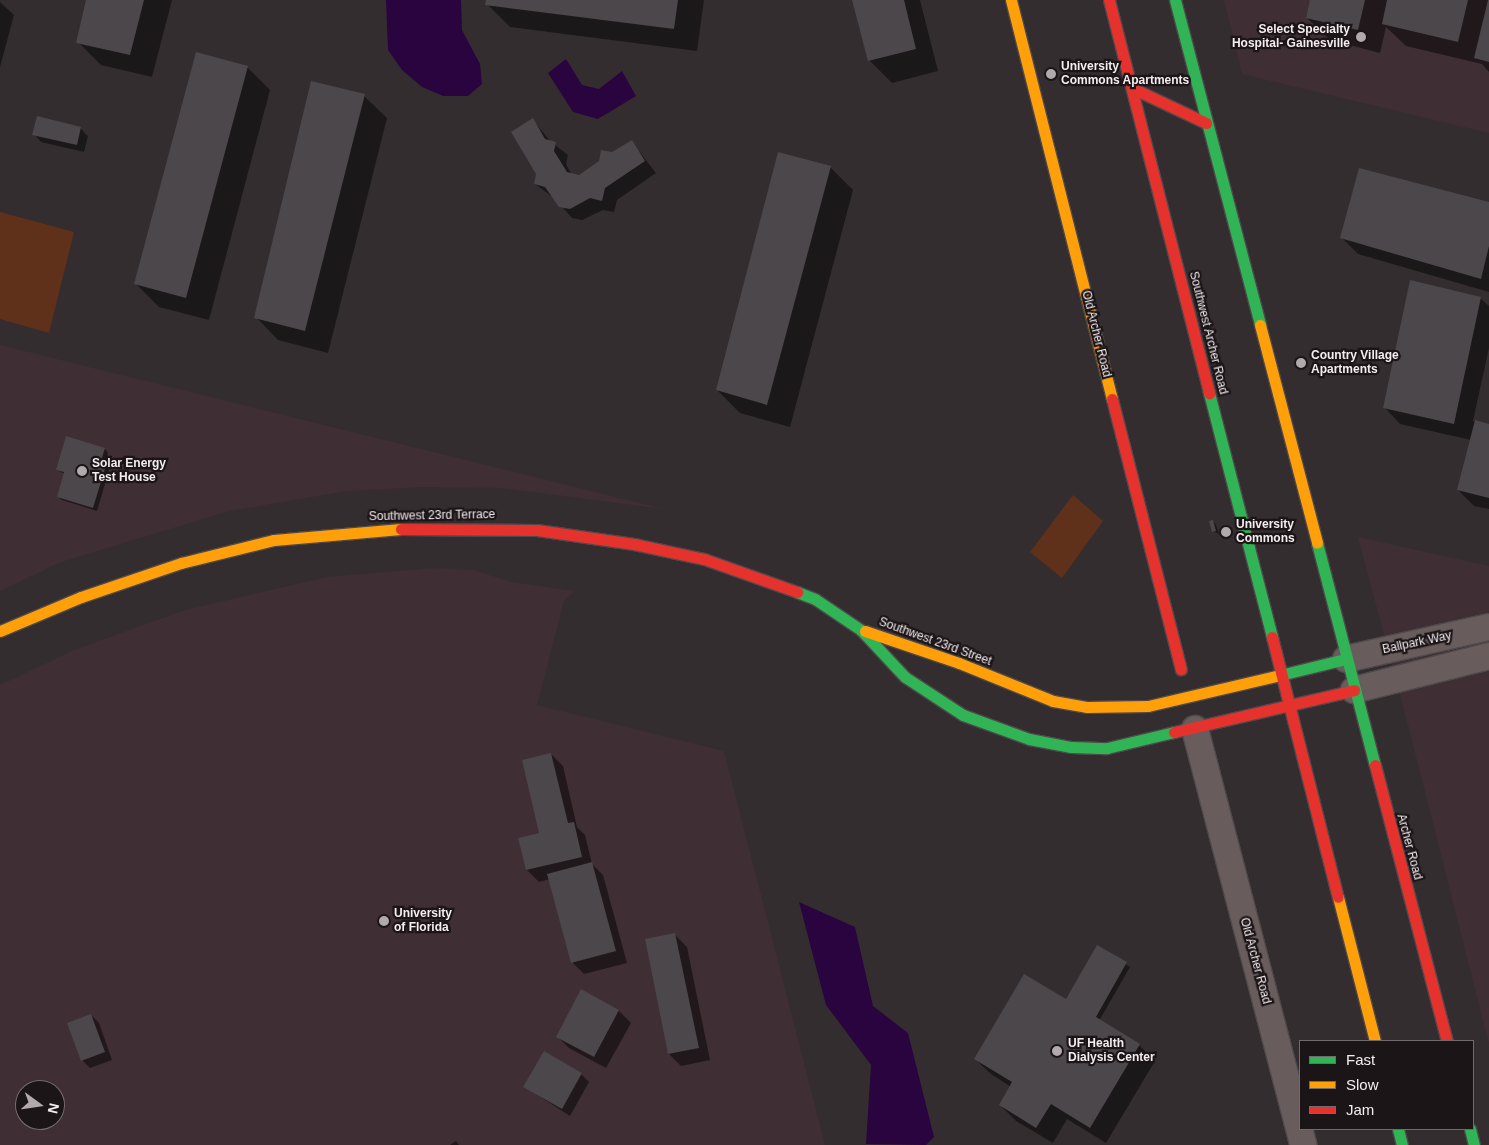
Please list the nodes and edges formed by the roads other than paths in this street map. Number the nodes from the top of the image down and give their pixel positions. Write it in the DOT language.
graph roads {
  1 [pos="1011,0"];
  2 [pos="1109,0"];
  3 [pos="1175,0"];
  4 [pos="1132,88"];
  5 [pos="1206,123"];
  6 [pos="1489,627"];
  7 [pos="861,630"];
  8 [pos="0,631"];
  9 [pos="1489,656"];
  10 [pos="1346,659"];
  11 [pos="1182,672"];
  12 [pos="1280,674"];
  13 [pos="1208,679"];
  14 [pos="1225,686"];
  15 [pos="1166,690"];
  16 [pos="1354,690"];
  17 [pos="1156,704"];
  18 [pos="1289,706"];
  19 [pos="1196,729"];
  20 [pos="1375,1040"];
  21 [pos="1447,1040"];
  22 [pos="1299,1130"];
  23 [pos="1299,1130"];
  24 [pos="1398,1130"];
  25 [pos="1470,1130"];
  26 [pos="1303,1145"];
  27 [pos="1402,1145"];
  28 [pos="1474,1145"];
  1 -- 11 [label="street, Old Archer Road"];
  2 -- 4 [label="street, Southwest Archer Road"];
  3 -- 5 [label="street"];
  4 -- 5 [label="street"];
  4 -- 12 [label="street, Southwest Archer Road"];
  5 -- 10 [label="street"];
  6 -- 10 [label="street, Ballpark Way"];
  7 -- 8 [label="street, Southwest 23rd Terrace"];
  7 -- 17 [label="street, Southwest 23rd Street"];
  7 -- 19 [label="street, Southwest 23rd Street"];
  9 -- 16 [label="street"];
  10 -- 12 [label="street, Southwest 23rd Street"];
  10 -- 16 [label="street, Archer Road"];
  12 -- 14 [label="street, Southwest 23rd Street"];
  12 -- 18 [label="street"];
  13 -- 14 [label="street"];
  14 -- 17 [label="street, Southwest 23rd Street"];
  15 -- 17 [label="street"];
  16 -- 18 [label="street, Southwest 23rd Street"];
  16 -- 21 [label="street, Archer Road"];
  18 -- 19 [label="street, Southwest 23rd Street"];
  18 -- 20 [label="street"];
  19 -- 22 [label="street, Old Archer Road"];
  23 -- 26 [label="street, Old Archer Road"];
  24 -- 27 [label="street"];
  25 -- 28 [label="street"];
}
